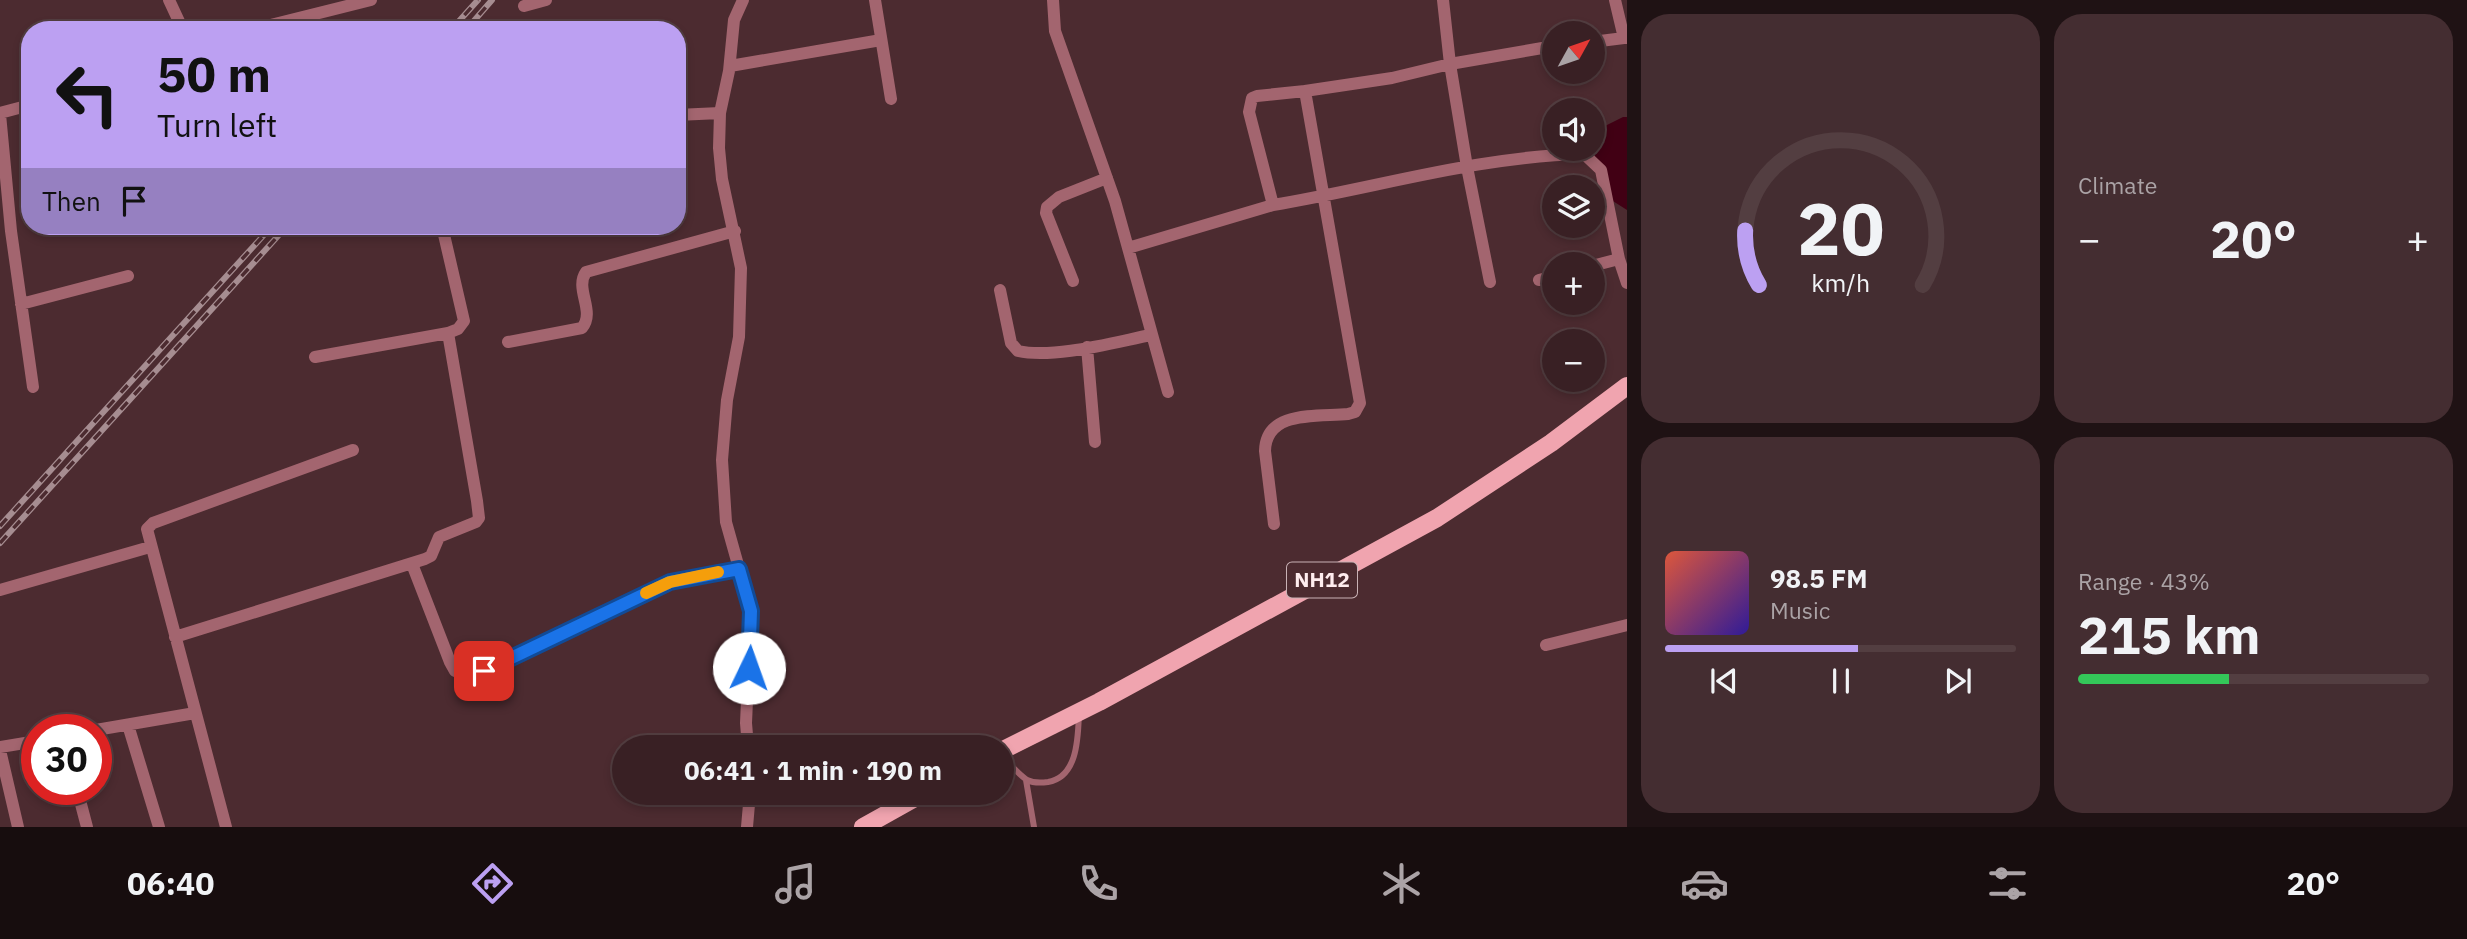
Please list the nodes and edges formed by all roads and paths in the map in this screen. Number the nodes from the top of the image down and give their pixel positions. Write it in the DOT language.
graph roads {
  1 [pos="169,0"];
  2 [pos="371,0"];
  3 [pos="546,0"];
  4 [pos="743,0"];
  5 [pos="875,0"];
  6 [pos="1053,0"];
  7 [pos="1443,0"];
  8 [pos="1615,0"];
  9 [pos="524,6"];
  10 [pos="179,21"];
  11 [pos="287,21"];
  12 [pos="1625,38"];
  13 [pos="881,40"];
  14 [pos="1605,40"];
  15 [pos="1542,48"];
  16 [pos="1450,64"];
  17 [pos="730,66"];
  18 [pos="1305,91"];
  19 [pos="891,99"];
  20 [pos="21,108"];
  21 [pos="720,113"];
  22 [pos="0,114"];
  23 [pos="686,115"];
  24 [pos="1467,167"];
  25 [pos="1107,178"];
  26 [pos="1325,197"];
  27 [pos="1273,205"];
  28 [pos="735,231"];
  29 [pos="444,235"];
  30 [pos="1128,248"];
  31 [pos="1619,259"];
  32 [pos="1605,263"];
  33 [pos="128,276"];
  34 [pos="1542,278"];
  35 [pos="1539,279"];
  36 [pos="1073,281"];
  37 [pos="1490,282"];
  38 [pos="1627,283"];
  39 [pos="1000,290"];
  40 [pos="21,304"];
  41 [pos="448,332"];
  42 [pos="1151,335"];
  43 [pos="508,342"];
  44 [pos="1087,347"];
  45 [pos="315,357"];
  46 [pos="1627,386"];
  47 [pos="33,387"];
  48 [pos="1168,392"];
  49 [pos="1095,442"];
  50 [pos="353,450"];
  51 [pos="1274,524"];
  52 [pos="150,547"];
  53 [pos="412,564"];
  54 [pos="739,569"];
  55 [pos="0,590"];
  56 [pos="1627,625"];
  57 [pos="174,637"];
  58 [pos="1546,645"];
  59 [pos="1080,712"];
  60 [pos="195,713"];
  61 [pos="128,724"];
  62 [pos="112,727"];
  63 [pos="747,735"];
  64 [pos="21,744"];
  65 [pos="1014,745"];
  66 [pos="0,749"];
  67 [pos="1014,768"];
  68 [pos="1026,780"];
  69 [pos="82,805"];
  70 [pos="749,805"];
  71 [pos="902,805"];
  72 [pos="18,827"];
  73 [pos="88,827"];
  74 [pos="159,827"];
  75 [pos="226,827"];
  76 [pos="747,827"];
  77 [pos="863,827"];
  78 [pos="1034,827"];
  1 -- 10 [label="street"];
  2 -- 11 [label="street"];
  3 -- 9 [label="street"];
  4 -- 17 [label="street"];
  5 -- 13 [label="street"];
  6 -- 25 [label="street"];
  7 -- 16 [label="street"];
  8 -- 12 [label="street"];
  12 -- 14 [label="street"];
  13 -- 17 [label="street"];
  13 -- 19 [label="street"];
  15 -- 16 [label="street"];
  16 -- 18 [label="street"];
  16 -- 24 [label="street"];
  17 -- 21 [label="street"];
  18 -- 26 [label="street"];
  18 -- 27 [label="street"];
  20 -- 22 [label="street"];
  21 -- 23 [label="street"];
  21 -- 28 [label="street"];
  22 -- 40 [label="street"];
  24 -- 26 [label="street"];
  24 -- 31 [label="street"];
  24 -- 37 [label="street"];
  25 -- 30 [label="street"];
  25 -- 36 [label="street"];
  26 -- 27 [label="street"];
  26 -- 51 [label="street"];
  27 -- 30 [label="street"];
  28 -- 43 [label="street"];
  28 -- 54 [label="street"];
  29 -- 41 [label="street"];
  30 -- 42 [label="street"];
  31 -- 32 [label="street"];
  31 -- 38 [label="street"];
  33 -- 40 [label="street"];
  34 -- 35 [label="street"];
  39 -- 44 [label="street"];
  40 -- 47 [label="street"];
  41 -- 45 [label="street"];
  41 -- 53 [label="street"];
  42 -- 44 [label="street"];
  42 -- 48 [label="street"];
  44 -- 49 [label="street"];
  46 -- 59 [label="main road, NH12"];
  50 -- 52 [label="street"];
  52 -- 55 [label="street"];
  52 -- 57 [label="street"];
  53 -- 54 [label="street"];
  53 -- 57 [label="street"];
  54 -- 63 [label="street"];
  56 -- 58 [label="street"];
  57 -- 60 [label="street"];
  59 -- 65 [label="main road, NH12"];
  59 -- 68 [label="lane"];
  60 -- 61 [label="street"];
  60 -- 75 [label="street"];
  61 -- 62 [label="street"];
  61 -- 74 [label="street"];
  64 -- 66 [label="street"];
  66 -- 72 [label="street"];
  67 -- 68 [label="lane"];
  68 -- 78 [label="lane"];
  69 -- 73 [label="street"];
  70 -- 76 [label="street"];
  71 -- 77 [label="main road"];
}
